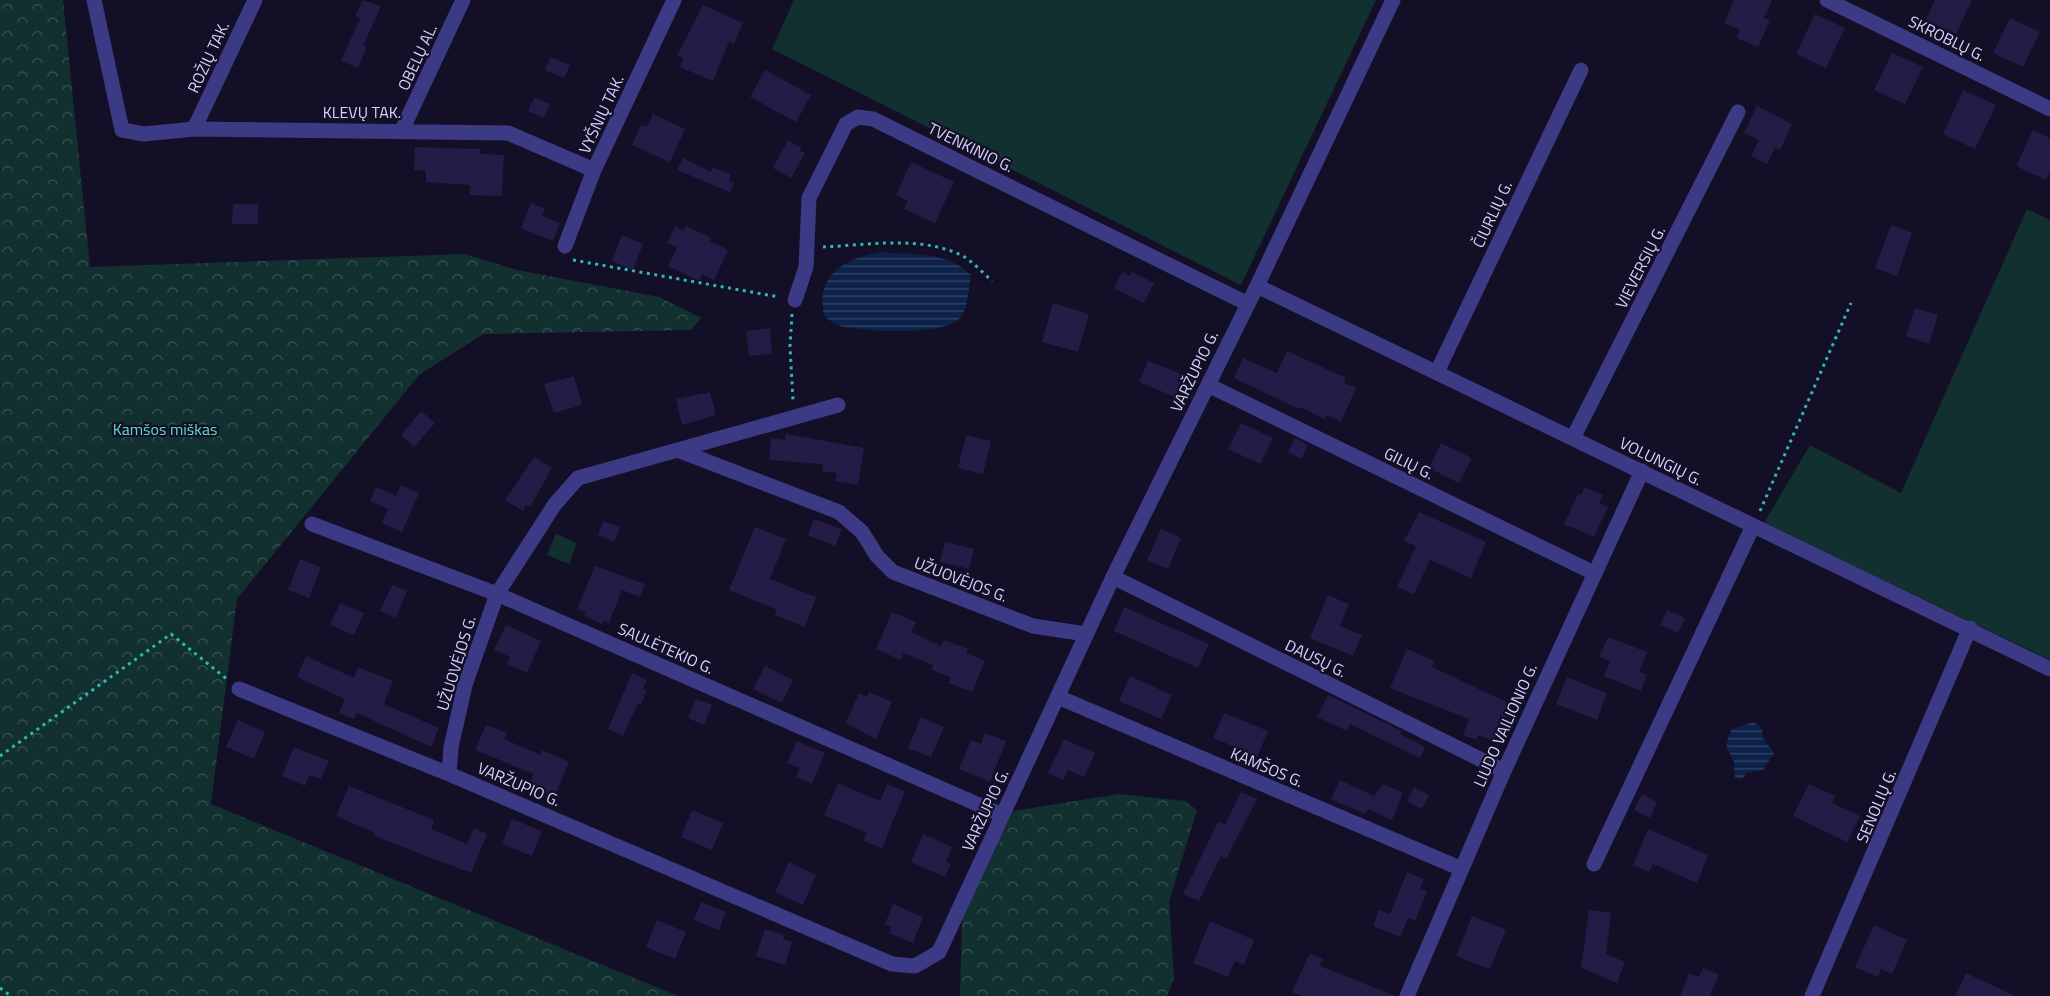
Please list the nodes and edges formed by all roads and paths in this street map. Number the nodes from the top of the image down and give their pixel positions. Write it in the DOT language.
graph roads {
  1 [pos="94,0"];
  2 [pos="255,0"];
  3 [pos="464,0"];
  4 [pos="674,0"];
  5 [pos="1393,0"];
  6 [pos="1827,0"];
  7 [pos="1581,70"];
  8 [pos="2050,109"];
  9 [pos="1738,112"];
  10 [pos="194,129"];
  11 [pos="402,130"];
  12 [pos="594,170"];
  13 [pos="807,248"];
  14 [pos="563,252"];
  15 [pos="992,281"];
  16 [pos="1257,286"];
  17 [pos="795,300"];
  18 [pos="1246,303"];
  19 [pos="1851,303"];
  20 [pos="1437,372"];
  21 [pos="1208,385"];
  22 [pos="838,405"];
  23 [pos="794,417"];
  24 [pos="1573,438"];
  25 [pos="680,451"];
  26 [pos="1642,471"];
  27 [pos="312,524"];
  28 [pos="1753,526"];
  29 [pos="1594,573"];
  30 [pos="1113,577"];
  31 [pos="497,594"];
  32 [pos="1970,628"];
  33 [pos="1086,634"];
  34 [pos="2050,669"];
  35 [pos="239,689"];
  36 [pos="1058,697"];
  37 [pos="0,756"];
  38 [pos="1504,771"];
  39 [pos="449,774"];
  40 [pos="1002,815"];
  41 [pos="1594,864"];
  42 [pos="1462,869"];
  43 [pos="0,988"];
  44 [pos="11,996"];
  45 [pos="1407,996"];
  46 [pos="1812,996"];
  1 -- 10 [label="street, KLEVŲ TAK."];
  2 -- 10 [label="street, ROŽIŲ TAK."];
  3 -- 11 [label="street, OBELŲ AL."];
  4 -- 12 [label="street, VYŠNIŲ TAK."];
  5 -- 16 [label="street, VARŽUPIO G."];
  6 -- 8 [label="street, SKROBLŲ G."];
  7 -- 20 [label="street, ČIURLIŲ G."];
  9 -- 24 [label="street, VIEVERSIŲ G."];
  10 -- 11 [label="street, KLEVŲ TAK."];
  11 -- 12 [label="street, KLEVŲ TAK."];
  12 -- 14 [label="street, VYŠNIŲ TAK."];
  13 -- 15 [label="path"];
  13 -- 17 [label="street, TVENKINIO G."];
  13 -- 18 [label="street, TVENKINIO G."];
  14 -- 17 [label="path"];
  16 -- 18 [label="street, VARŽUPIO G."];
  16 -- 20 [label="street, VOLUNGIŲ G."];
  17 -- 23 [label="path"];
  18 -- 21 [label="street, VARŽUPIO G."];
  19 -- 28 [label="path"];
  20 -- 24 [label="street, VOLUNGIŲ G."];
  21 -- 29 [label="street, GILIŲ G."];
  21 -- 30 [label="street, VARŽUPIO G."];
  22 -- 23 [label="street, UŽUOVĖJOS G."];
  23 -- 25 [label="street, UŽUOVĖJOS G."];
  24 -- 26 [label="street, VOLUNGIŲ G."];
  25 -- 31 [label="street, UŽUOVĖJOS G."];
  25 -- 33 [label="street, UŽUOVĖJOS G."];
  26 -- 28 [label="street, VOLUNGIŲ G."];
  26 -- 29 [label="street, LIUDO VAILIONIO G."];
  27 -- 31 [label="street, SAULĖTEKIO G."];
  28 -- 32 [label="street, VOLUNGIŲ G."];
  28 -- 41 [label="street"];
  29 -- 38 [label="street, LIUDO VAILIONIO G."];
  30 -- 33 [label="street, VARŽUPIO G."];
  30 -- 38 [label="street, DAUSŲ G."];
  31 -- 39 [label="street, UŽUOVĖJOS G."];
  31 -- 40 [label="street, SAULĖTEKIO G."];
  32 -- 34 [label="street, VOLUNGIŲ G."];
  32 -- 46 [label="street, SENOLIŲ G."];
  33 -- 36 [label="street, VARŽUPIO G."];
  35 -- 37 [label="path"];
  35 -- 39 [label="street, VARŽUPIO G."];
  36 -- 40 [label="street, VARŽUPIO G."];
  36 -- 42 [label="street, KAMŠOS G."];
  38 -- 42 [label="street, LIUDO VAILIONIO G."];
  39 -- 40 [label="street, VARŽUPIO G."];
  42 -- 45 [label="street, LIUDO VAILIONIO G."];
  43 -- 44 [label="path"];
}
